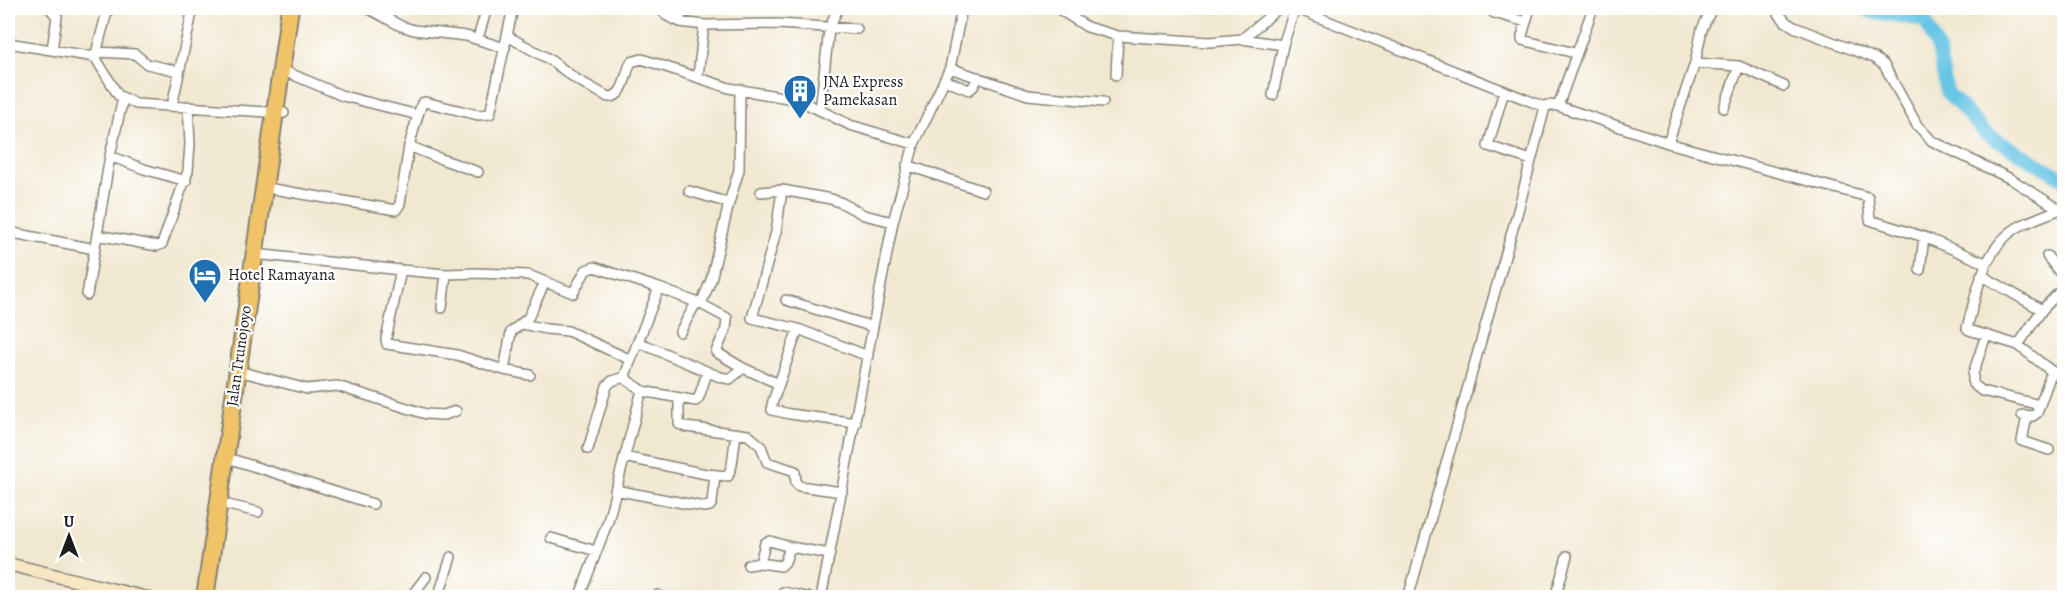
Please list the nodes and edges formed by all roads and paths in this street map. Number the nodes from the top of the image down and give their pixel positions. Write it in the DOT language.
graph roads {
  1 [pos="50,8"];
  2 [pos="108,8"];
  3 [pos="193,8"];
  4 [pos="290,8"];
  5 [pos="299,8"];
  6 [pos="367,8"];
  7 [pos="487,8"];
  8 [pos="513,8"];
  9 [pos="660,8"];
  10 [pos="681,8"];
  11 [pos="838,8"];
  12 [pos="962,8"];
  13 [pos="1057,8"];
  14 [pos="1279,8"];
  15 [pos="1295,8"];
  16 [pos="1490,8"];
  17 [pos="1530,8"];
  18 [pos="1593,8"];
  19 [pos="1712,8"];
  20 [pos="1774,8"];
  21 [pos="680,22"];
  22 [pos="1526,22"];
  23 [pos="704,25"];
  24 [pos="829,28"];
  25 [pos="857,29"];
  26 [pos="507,36"];
  27 [pos="1118,36"];
  28 [pos="478,39"];
  29 [pos="1242,39"];
  30 [pos="8,43"];
  31 [pos="1283,45"];
  32 [pos="505,48"];
  33 [pos="52,49"];
  34 [pos="1575,54"];
  35 [pos="96,55"];
  36 [pos="1695,63"];
  37 [pos="1739,66"];
  38 [pos="950,68"];
  39 [pos="178,71"];
  40 [pos="289,73"];
  41 [pos="1116,75"];
  42 [pos="698,76"];
  43 [pos="978,77"];
  44 [pos="944,80"];
  45 [pos="1784,86"];
  46 [pos="740,90"];
  47 [pos="1504,91"];
  48 [pos="1273,95"];
  49 [pos="123,98"];
  50 [pos="1103,102"];
  51 [pos="172,106"];
  52 [pos="188,106"];
  53 [pos="1558,106"];
  54 [pos="1545,108"];
  55 [pos="1724,108"];
  56 [pos="820,110"];
  57 [pos="273,113"];
  58 [pos="418,115"];
  59 [pos="1668,143"];
  60 [pos="914,144"];
  61 [pos="409,146"];
  62 [pos="110,156"];
  63 [pos="1531,160"];
  64 [pos="907,165"];
  65 [pos="478,172"];
  66 [pos="186,181"];
  67 [pos="273,189"];
  68 [pos="782,190"];
  69 [pos="689,191"];
  70 [pos="982,191"];
  71 [pos="761,192"];
  72 [pos="729,203"];
  73 [pos="2062,210"];
  74 [pos="893,222"];
  75 [pos="8,231"];
  76 [pos="97,235"];
  77 [pos="1924,237"];
  78 [pos="94,249"];
  79 [pos="264,255"];
  80 [pos="2047,256"];
  81 [pos="1985,263"];
  82 [pos="401,270"];
  83 [pos="1920,270"];
  84 [pos="446,274"];
  85 [pos="1982,275"];
  86 [pos="2064,278"];
  87 [pos="544,282"];
  88 [pos="2064,287"];
  89 [pos="659,288"];
  90 [pos="87,295"];
  91 [pos="786,300"];
  92 [pos="698,303"];
  93 [pos="442,308"];
  94 [pos="2043,310"];
  95 [pos="522,324"];
  96 [pos="873,327"];
  97 [pos="798,329"];
  98 [pos="680,332"];
  99 [pos="1986,335"];
  100 [pos="638,342"];
  101 [pos="2018,345"];
  102 [pos="868,356"];
  103 [pos="631,360"];
  104 [pos="743,368"];
  105 [pos="504,370"];
  106 [pos="2052,371"];
  107 [pos="246,373"];
  108 [pos="707,373"];
  109 [pos="530,375"];
  110 [pos="625,377"];
  111 [pos="2064,381"];
  112 [pos="779,384"];
  113 [pos="642,391"];
  114 [pos="680,399"];
  115 [pos="2040,405"];
  116 [pos="456,411"];
  117 [pos="856,423"];
  118 [pos="736,433"];
  119 [pos="588,449"];
  120 [pos="2049,450"];
  121 [pos="624,457"];
  122 [pos="234,460"];
  123 [pos="716,475"];
  124 [pos="615,490"];
  125 [pos="842,492"];
  126 [pos="373,504"];
  127 [pos="228,505"];
  128 [pos="258,512"];
  129 [pos="550,538"];
  130 [pos="789,548"];
  131 [pos="596,552"];
  132 [pos="830,554"];
  133 [pos="1567,556"];
  134 [pos="452,557"];
  135 [pos="760,563"];
  136 [pos="8,564"];
  137 [pos="748,565"];
  138 [pos="426,577"];
  139 [pos="783,592"];
  140 [pos="147,597"];
  141 [pos="205,597"];
  142 [pos="214,597"];
  143 [pos="410,597"];
  144 [pos="438,597"];
  145 [pos="579,597"];
  146 [pos="810,597"];
  147 [pos="821,597"];
  148 [pos="1408,597"];
  149 [pos="1555,597"];
  1 -- 33 [label="street"];
  2 -- 35 [label="street"];
  3 -- 39 [label="street"];
  4 -- 57 [label="highway, Jalan Trunojoyo"];
  5 -- 40 [label="highway, Jalan Trunojoyo"];
  6 -- 28 [label="street"];
  7 -- 28 [label="street"];
  8 -- 26 [label="street"];
  9 -- 21 [label="street"];
  10 -- 21 [label="street"];
  11 -- 24 [label="street"];
  12 -- 38 [label="street"];
  13 -- 27 [label="street"];
  14 -- 29 [label="street"];
  15 -- 31 [label="street"];
  15 -- 47 [label="street"];
  16 -- 22 [label="street"];
  17 -- 22 [label="street"];
  18 -- 34 [label="street"];
  19 -- 36 [label="street"];
  20 -- 73 [label="street"];
  21 -- 23 [label="street"];
  22 -- 34 [label="street"];
  23 -- 24 [label="street"];
  23 -- 42 [label="street"];
  24 -- 25 [label="street"];
  24 -- 56 [label="street"];
  26 -- 32 [label="street"];
  26 -- 42 [label="street"];
  27 -- 29 [label="street"];
  27 -- 41 [label="street"];
  28 -- 32 [label="street"];
  29 -- 31 [label="street"];
  30 -- 33 [label="street"];
  31 -- 48 [label="street"];
  32 -- 58 [label="street"];
  33 -- 35 [label="street"];
  34 -- 53 [label="street"];
  35 -- 39 [label="street"];
  35 -- 49 [label="street"];
  36 -- 37 [label="street"];
  36 -- 59 [label="street"];
  37 -- 45 [label="street"];
  37 -- 55 [label="street"];
  38 -- 43 [label="street"];
  38 -- 44 [label="street"];
  39 -- 51 [label="street"];
  40 -- 57 [label="highway, Jalan Trunojoyo"];
  40 -- 58 [label="street"];
  42 -- 46 [label="street"];
  43 -- 44 [label="street"];
  43 -- 50 [label="street"];
  44 -- 60 [label="street"];
  46 -- 56 [label="street"];
  46 -- 72 [label="street"];
  47 -- 54 [label="street"];
  47 -- 63 [label="street"];
  49 -- 51 [label="street"];
  49 -- 62 [label="street"];
  51 -- 52 [label="street"];
  52 -- 57 [label="street"];
  52 -- 66 [label="street"];
  53 -- 54 [label="street"];
  53 -- 59 [label="street"];
  54 -- 63 [label="street"];
  56 -- 60 [label="street"];
  57 -- 67 [label="highway, Jalan Trunojoyo"];
  57 -- 141 [label="highway, Jalan Trunojoyo"];
  58 -- 61 [label="street"];
  59 -- 77 [label="street"];
  60 -- 64 [label="street"];
  61 -- 65 [label="street"];
  61 -- 67 [label="street"];
  62 -- 66 [label="street"];
  62 -- 76 [label="street"];
  63 -- 148 [label="street"];
  64 -- 70 [label="street"];
  64 -- 74 [label="street"];
  66 -- 76 [label="street"];
  67 -- 79 [label="highway, Jalan Trunojoyo"];
  68 -- 71 [label="street"];
  68 -- 74 [label="street"];
  68 -- 97 [label="street"];
  69 -- 72 [label="street"];
  72 -- 92 [label="street"];
  73 -- 81 [label="street"];
  74 -- 96 [label="street"];
  75 -- 78 [label="street"];
  76 -- 78 [label="street"];
  77 -- 81 [label="street"];
  77 -- 83 [label="street"];
  78 -- 90 [label="street"];
  79 -- 82 [label="street"];
  79 -- 107 [label="highway, Jalan Trunojoyo"];
  80 -- 86 [label="street"];
  81 -- 85 [label="street"];
  82 -- 84 [label="street"];
  82 -- 105 [label="street"];
  84 -- 87 [label="street"];
  84 -- 93 [label="street"];
  85 -- 94 [label="street"];
  85 -- 99 [label="street"];
  87 -- 89 [label="street"];
  87 -- 95 [label="street"];
  88 -- 94 [label="street"];
  89 -- 92 [label="street"];
  89 -- 100 [label="street"];
  91 -- 96 [label="street"];
  92 -- 98 [label="street"];
  92 -- 104 [label="street"];
  94 -- 101 [label="street"];
  95 -- 103 [label="street"];
  95 -- 105 [label="street"];
  96 -- 102 [label="street"];
  97 -- 102 [label="street"];
  97 -- 112 [label="street"];
  99 -- 101 [label="street"];
  99 -- 115 [label="street"];
  100 -- 103 [label="street"];
  100 -- 108 [label="street"];
  101 -- 106 [label="street"];
  102 -- 117 [label="street"];
  103 -- 110 [label="street"];
  104 -- 108 [label="street"];
  104 -- 112 [label="street"];
  105 -- 109 [label="street"];
  106 -- 111 [label="street"];
  106 -- 115 [label="street"];
  107 -- 116 [label="street"];
  107 -- 122 [label="highway, Jalan Trunojoyo"];
  108 -- 114 [label="street"];
  110 -- 113 [label="street"];
  110 -- 119 [label="street"];
  112 -- 117 [label="street"];
  113 -- 114 [label="street"];
  113 -- 121 [label="street"];
  114 -- 118 [label="street"];
  115 -- 120 [label="street"];
  117 -- 125 [label="street"];
  118 -- 123 [label="street"];
  118 -- 125 [label="street"];
  121 -- 123 [label="street"];
  121 -- 124 [label="street"];
  122 -- 126 [label="street"];
  122 -- 127 [label="highway, Jalan Trunojoyo"];
  123 -- 124 [label="street"];
  124 -- 131 [label="street"];
  125 -- 132 [label="street"];
  127 -- 128 [label="street"];
  127 -- 142 [label="highway, Jalan Trunojoyo"];
  129 -- 131 [label="street"];
  130 -- 132 [label="street"];
  130 -- 135 [label="street"];
  130 -- 135 [label="street"];
  131 -- 145 [label="street"];
  132 -- 147 [label="street"];
  133 -- 149 [label="street"];
  134 -- 144 [label="street"];
  135 -- 137 [label="street"];
  136 -- 140 [label="main road"];
  138 -- 143 [label="street"];
  139 -- 146 [label="street"];
}
